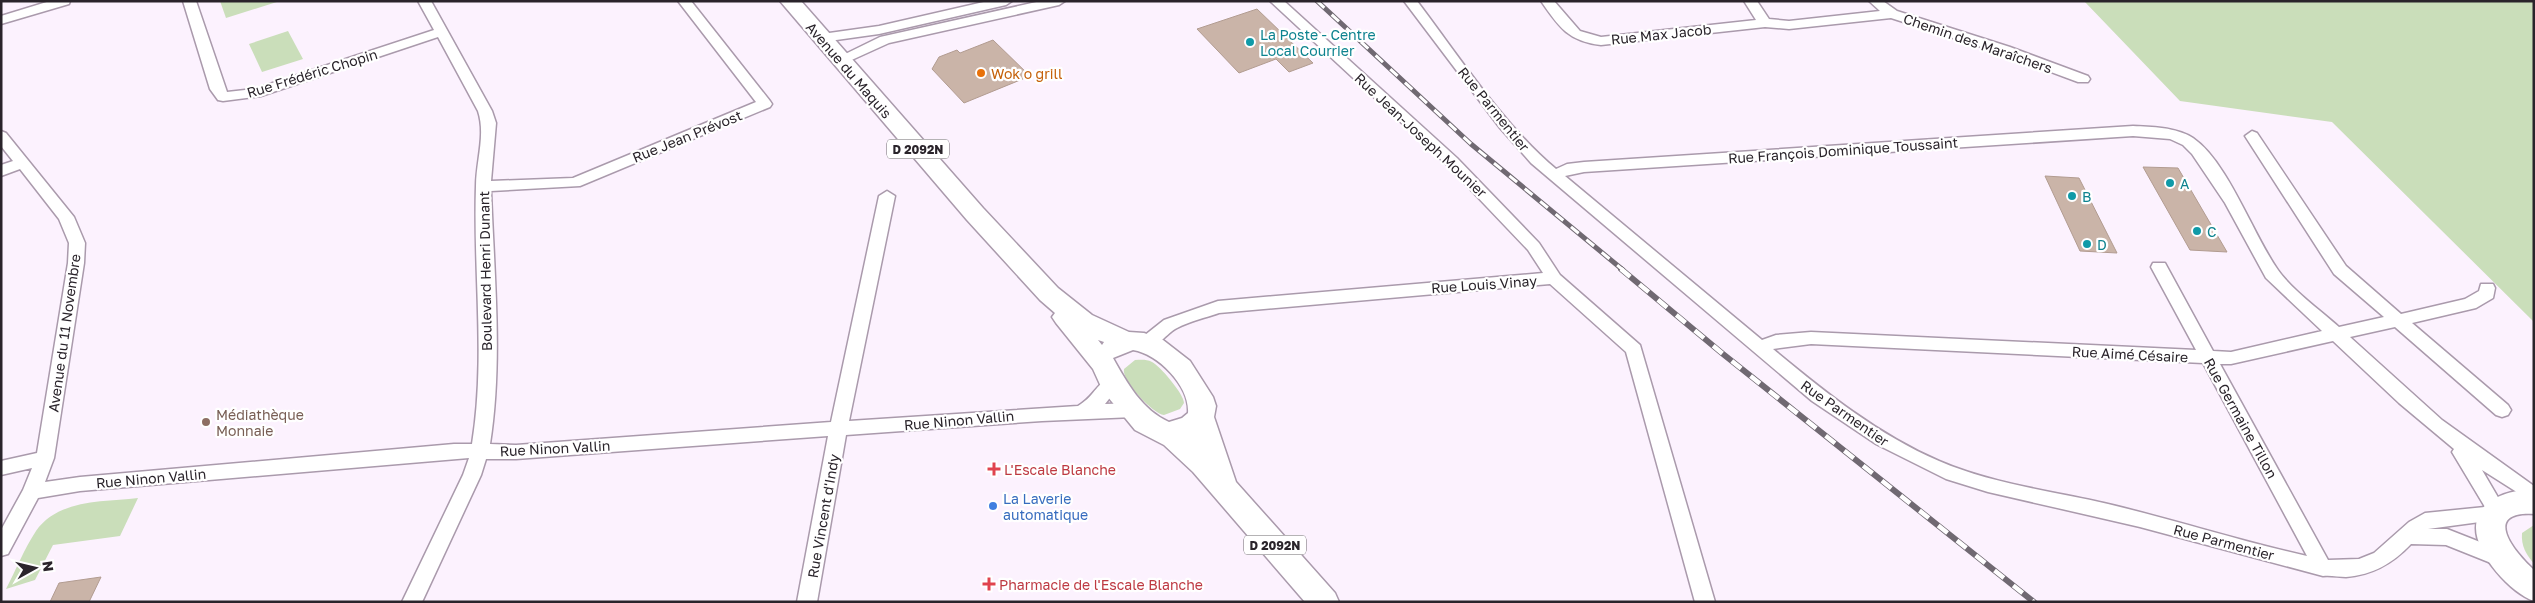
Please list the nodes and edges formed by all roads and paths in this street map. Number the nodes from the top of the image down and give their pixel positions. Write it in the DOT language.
graph roads {
  1 [pos="64,1"];
  2 [pos="189,1"];
  3 [pos="424,1"];
  4 [pos="684,1"];
  5 [pos="790,1"];
  6 [pos="1006,1"];
  7 [pos="1059,1"];
  8 [pos="1276,1"];
  9 [pos="1410,1"];
  10 [pos="1546,1"];
  11 [pos="1750,1"];
  12 [pos="1875,1"];
  13 [pos="1892,14"];
  14 [pos="1,20"];
  15 [pos="1765,23"];
  16 [pos="441,32"];
  17 [pos="882,35"];
  18 [pos="822,38"];
  19 [pos="840,60"];
  20 [pos="2084,79"];
  21 [pos="1,136"];
  22 [pos="2252,136"];
  23 [pos="21,163"];
  24 [pos="1,171"];
  25 [pos="1555,174"];
  26 [pos="483,186"];
  27 [pos="887,196"];
  28 [pos="2159,267"];
  29 [pos="1553,278"];
  30 [pos="2487,288"];
  31 [pos="1049,294"];
  32 [pos="2398,320"];
  33 [pos="2334,333"];
  34 [pos="1137,342"];
  35 [pos="1760,348"];
  36 [pos="2209,358"];
  37 [pos="1108,374"];
  38 [pos="1134,410"];
  39 [pos="2502,410"];
  40 [pos="1079,413"];
  41 [pos="1200,417"];
  42 [pos="838,430"];
  43 [pos="1168,433"];
  44 [pos="2454,442"];
  45 [pos="480,451"];
  46 [pos="45,458"];
  47 [pos="1,468"];
  48 [pos="1226,489"];
  49 [pos="32,491"];
  50 [pos="2534,496"];
  51 [pos="2534,502"];
  52 [pos="2496,513"];
  53 [pos="2408,536"];
  54 [pos="1,548"];
  55 [pos="2504,561"];
  56 [pos="2323,568"];
  57 [pos="2530,591"];
  58 [pos="412,602"];
  59 [pos="807,602"];
  60 [pos="1324,602"];
  61 [pos="1705,602"];
  1 -- 14 [label="street"];
  2 -- 16 [label="street, Rue Frédéric Chopin"];
  3 -- 16 [label="street, Boulevard Henri Dunant"];
  4 -- 26 [label="street, Rue Jean Prévost"];
  5 -- 18 [label="main road, Avenue du Maquis / D 2092N"];
  6 -- 17 [label="street"];
  7 -- 17 [label="street"];
  8 -- 29 [label="street, Rue Jean-Joseph Mounier"];
  9 -- 25 [label="street, Rue Parmentier"];
  10 -- 15 [label="street, Rue Max Jacob"];
  11 -- 15 [label="street"];
  12 -- 13 [label="street, Chemin des Maraîchers"];
  13 -- 15 [label="street, Rue Max Jacob"];
  13 -- 20 [label="street, Chemin des Maraîchers"];
  16 -- 26 [label="street, Boulevard Henri Dunant"];
  17 -- 18 [label="street"];
  17 -- 19 [label="street"];
  18 -- 19 [label="main road, Avenue du Maquis / D 2092N"];
  19 -- 31 [label="main road, Avenue du Maquis / D 2092N"];
  21 -- 23 [label="street, Avenue du 11 Novembre"];
  22 -- 32 [label="street"];
  23 -- 24 [label="street"];
  23 -- 46 [label="street, Avenue du 11 Novembre"];
  25 -- 33 [label="street, Rue François Dominique Toussaint"];
  25 -- 35 [label="street, Rue Parmentier"];
  26 -- 45 [label="street, Boulevard Henri Dunant"];
  27 -- 42 [label="street, Rue Vincent d'Indy"];
  28 -- 36 [label="street, Rue Germaine Tillon"];
  29 -- 34 [label="street, Rue Louis Vinay"];
  29 -- 61 [label="street, Rue Louis Vinay"];
  30 -- 32 [label="street, Rue Aimé Césaire"];
  31 -- 34 [label="main road, Avenue du Maquis / D 2092N"];
  31 -- 37 [label="main road, Avenue du Maquis / D 2092N"];
  32 -- 33 [label="street, Rue Aimé Césaire"];
  32 -- 39 [label="street"];
  33 -- 36 [label="street, Rue Aimé Césaire"];
  33 -- 44 [label="street, Rue François Dominique Toussaint"];
  34 -- 37 [label="main road"];
  34 -- 41 [label="main road, Avenue du Maquis"];
  35 -- 36 [label="street, Rue Aimé Césaire"];
  35 -- 56 [label="street, Rue Parmentier"];
  36 -- 56 [label="street, Rue Germaine Tillon"];
  37 -- 38 [label="main road, Avenue du Maquis"];
  37 -- 40 [label="street"];
  38 -- 40 [label="street, Rue Ninon Vallin"];
  38 -- 43 [label="main road, Avenue du Maquis"];
  40 -- 42 [label="street, Rue Ninon Vallin"];
  41 -- 43 [label="main road"];
  41 -- 48 [label="main road, Avenue du Maquis / D 2092N"];
  42 -- 45 [label="street, Rue Ninon Vallin"];
  42 -- 59 [label="street, Rue Vincent d'Indy"];
  43 -- 48 [label="main road, Avenue du Maquis / D 2092N"];
  44 -- 50 [label="street"];
  44 -- 52 [label="street"];
  45 -- 49 [label="street, Rue Ninon Vallin"];
  45 -- 58 [label="street, Boulevard Henri Dunant"];
  46 -- 47 [label="street"];
  46 -- 49 [label="street, Avenue du 11 Novembre"];
  48 -- 60 [label="main road, Avenue du Maquis / D 2092N"];
  49 -- 54 [label="street, Avenue du 11 Novembre"];
  51 -- 52 [label="main road"];
  52 -- 53 [label="street, Rue Parmentier"];
  52 -- 55 [label="main road"];
  53 -- 55 [label="street"];
  53 -- 56 [label="street, Rue Parmentier"];
  55 -- 57 [label="main road"];
}
